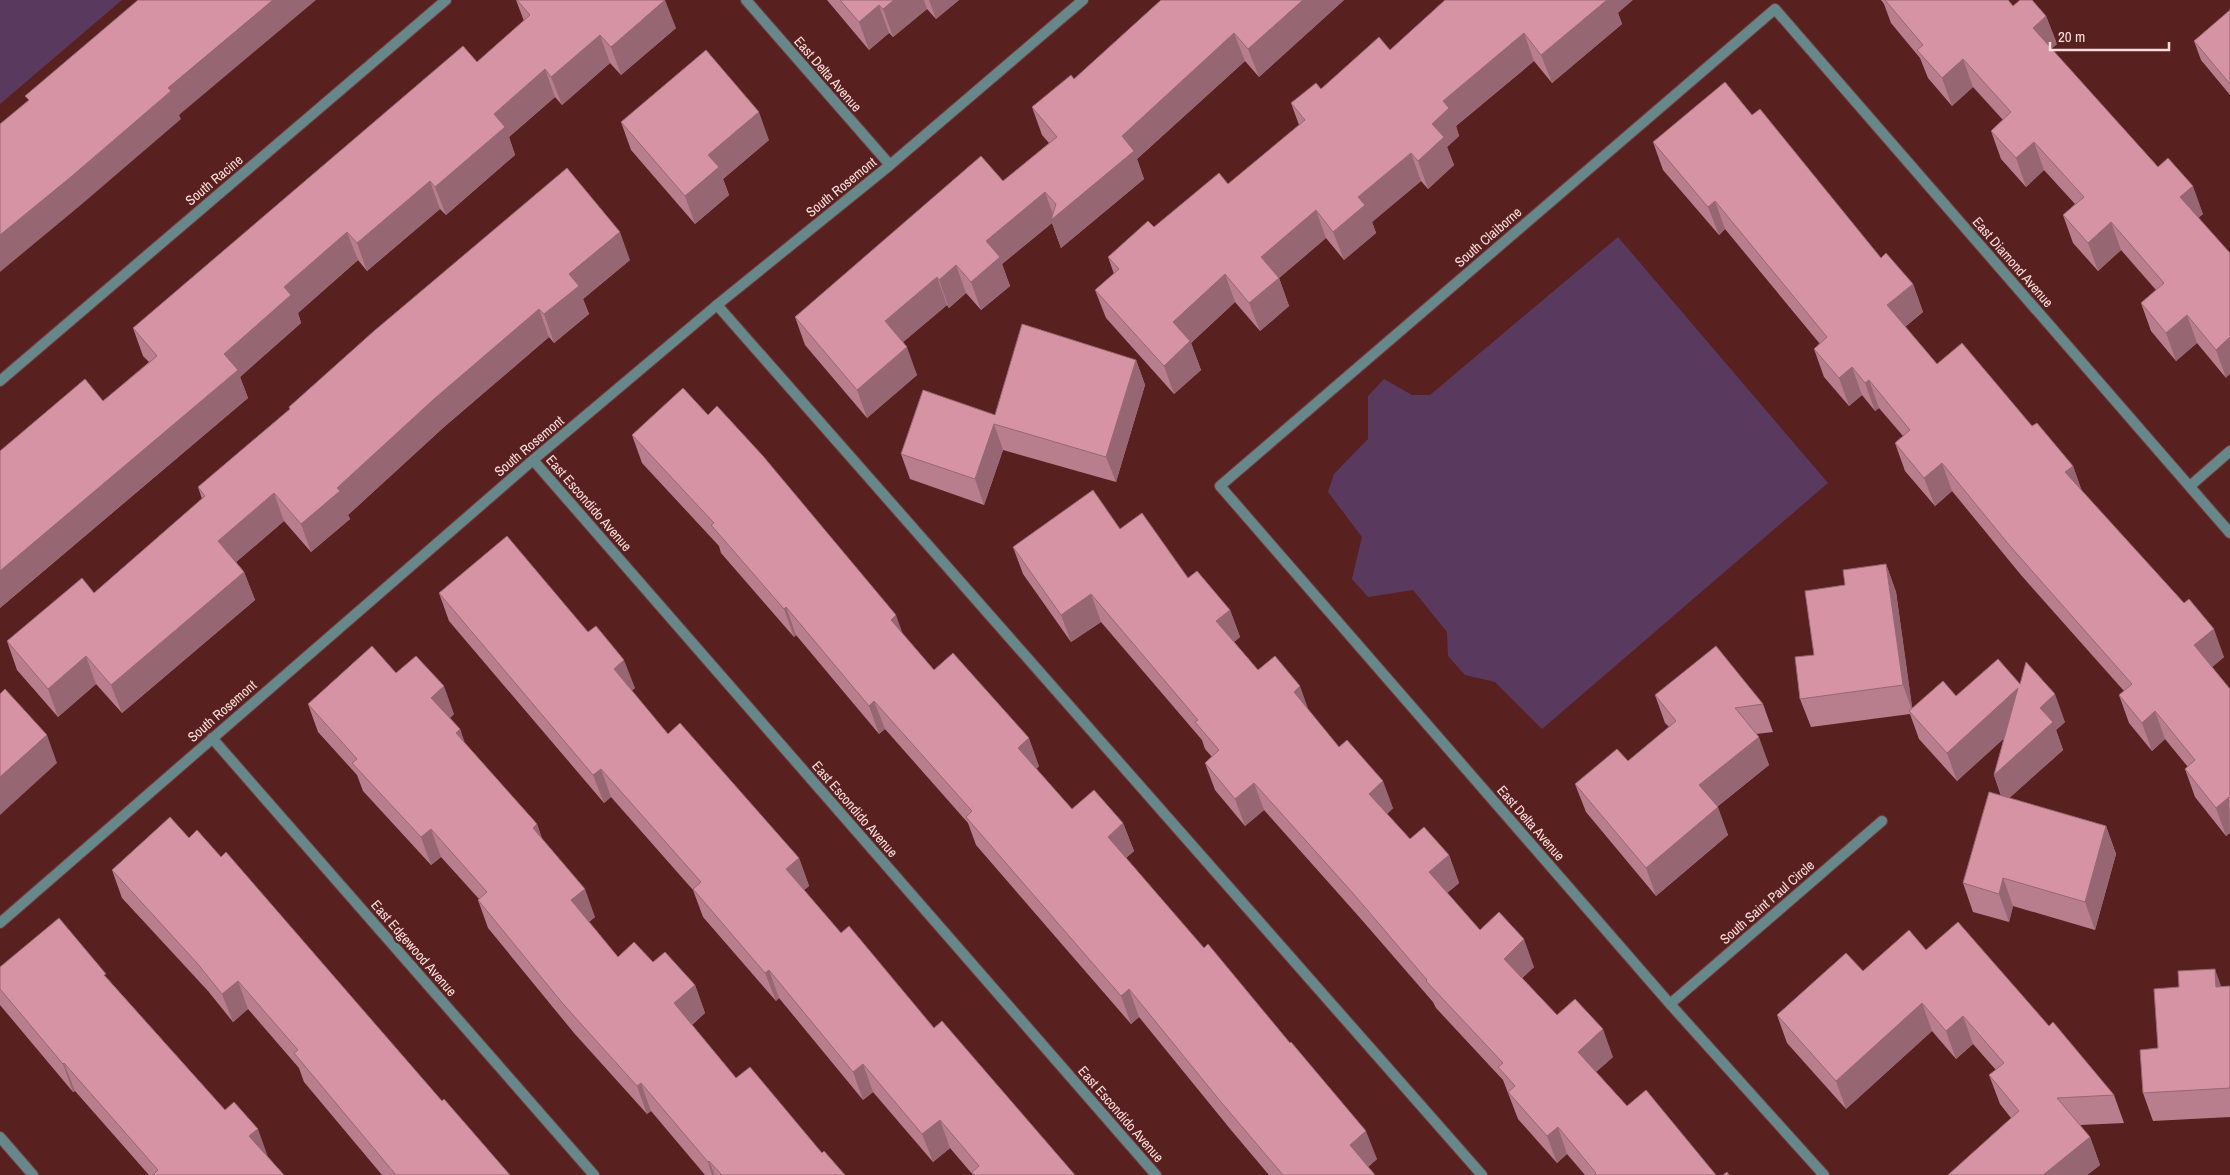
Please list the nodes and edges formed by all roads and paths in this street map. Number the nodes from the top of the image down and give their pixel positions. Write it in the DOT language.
graph roads {
  1 [pos="446,0"];
  2 [pos="746,0"];
  3 [pos="1083,0"];
  4 [pos="1774,9"];
  5 [pos="890,165"];
  6 [pos="717,305"];
  7 [pos="0,380"];
  8 [pos="2230,451"];
  9 [pos="533,460"];
  10 [pos="1220,486"];
  11 [pos="2190,486"];
  12 [pos="2230,533"];
  13 [pos="212,738"];
  14 [pos="1882,822"];
  15 [pos="0,923"];
  16 [pos="1670,1004"];
  17 [pos="0,1137"];
  18 [pos="33,1175"];
  19 [pos="594,1175"];
  20 [pos="1156,1175"];
  21 [pos="1482,1175"];
  22 [pos="1824,1175"];
  1 -- 7 [label="street, South Racine"];
  2 -- 5 [label="street, East Delta Avenue"];
  3 -- 5 [label="street, South Rosemont"];
  4 -- 10 [label="street, South Claiborne"];
  4 -- 11 [label="street, East Diamond Avenue"];
  5 -- 6 [label="street, South Rosemont"];
  6 -- 9 [label="street, South Rosemont"];
  6 -- 21 [label="street"];
  8 -- 11 [label="street"];
  9 -- 13 [label="street, South Rosemont"];
  9 -- 20 [label="street, East Escondido Avenue"];
  10 -- 16 [label="street, East Delta Avenue"];
  11 -- 12 [label="street, East Diamond Avenue"];
  13 -- 15 [label="street, South Rosemont"];
  13 -- 19 [label="street, East Edgewood Avenue"];
  14 -- 16 [label="street, South Saint Paul Circle"];
  16 -- 22 [label="street, East Delta Avenue"];
  17 -- 18 [label="street"];
}
